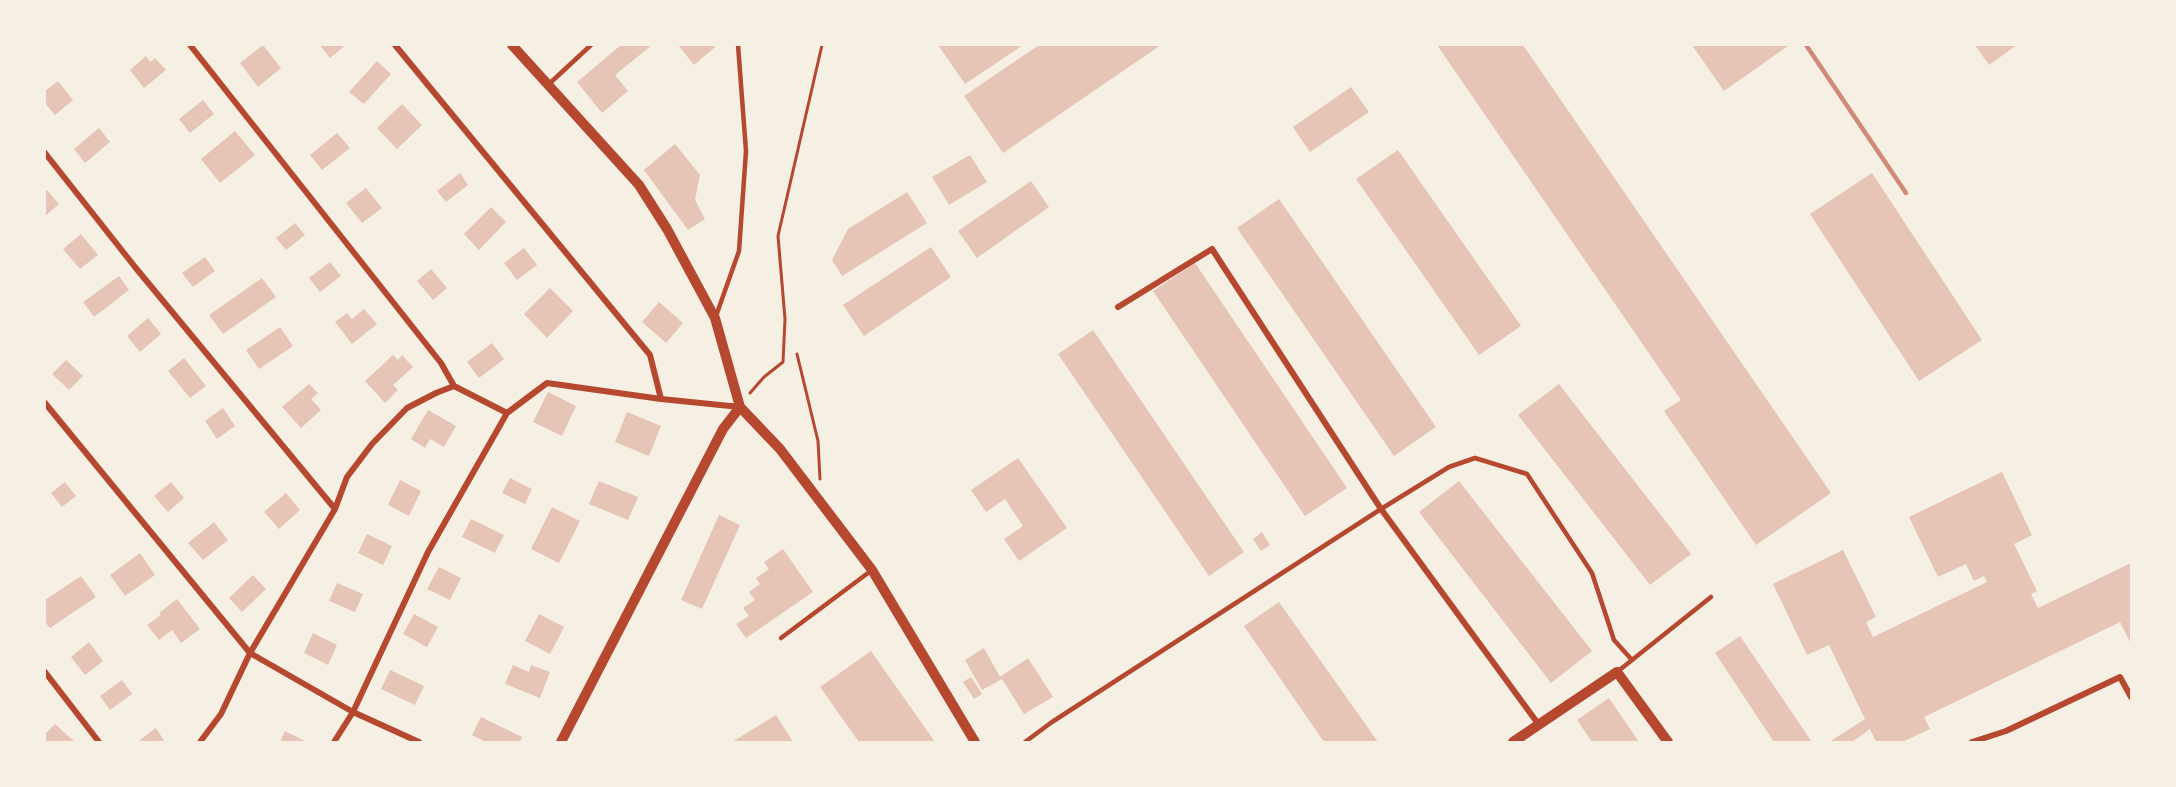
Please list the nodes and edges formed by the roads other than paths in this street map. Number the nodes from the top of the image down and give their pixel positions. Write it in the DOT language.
graph roads {
  1 [pos="190,45"];
  2 [pos="395,45"];
  3 [pos="512,45"];
  4 [pos="591,45"];
  5 [pos="738,45"];
  6 [pos="547,86"];
  7 [pos="45,153"];
  8 [pos="1118,307"];
  9 [pos="715,318"];
  10 [pos="454,386"];
  11 [pos="661,399"];
  12 [pos="45,403"];
  13 [pos="740,407"];
  14 [pos="507,413"];
  15 [pos="335,509"];
  16 [pos="1381,509"];
  17 [pos="872,570"];
  18 [pos="1711,597"];
  19 [pos="782,638"];
  20 [pos="250,653"];
  21 [pos="1632,660"];
  22 [pos="45,672"];
  23 [pos="1617,672"];
  24 [pos="2131,697"];
  25 [pos="353,712"];
  26 [pos="1539,725"];
  27 [pos="99,742"];
  28 [pos="200,742"];
  29 [pos="334,742"];
  30 [pos="419,742"];
  31 [pos="561,742"];
  32 [pos="975,742"];
  33 [pos="1025,742"];
  34 [pos="1513,742"];
  35 [pos="1668,742"];
  36 [pos="1972,742"];
  1 -- 10 [label="street"];
  2 -- 11 [label="street"];
  3 -- 6 [label="street"];
  4 -- 6 [label="lane"];
  5 -- 9 [label="lane"];
  6 -- 9 [label="street"];
  7 -- 15 [label="street"];
  8 -- 16 [label="street"];
  9 -- 13 [label="street"];
  10 -- 14 [label="street"];
  10 -- 15 [label="street"];
  11 -- 13 [label="street"];
  11 -- 14 [label="street"];
  12 -- 20 [label="street"];
  13 -- 17 [label="street"];
  13 -- 31 [label="street"];
  14 -- 25 [label="street"];
  15 -- 20 [label="street"];
  16 -- 21 [label="lane"];
  16 -- 26 [label="street"];
  16 -- 33 [label="lane"];
  17 -- 19 [label="lane"];
  17 -- 32 [label="street"];
  18 -- 21 [label="lane"];
  20 -- 25 [label="street"];
  20 -- 28 [label="street"];
  21 -- 23 [label="lane"];
  22 -- 27 [label="street"];
  23 -- 26 [label="street"];
  23 -- 35 [label="street"];
  24 -- 36 [label="street"];
  25 -- 29 [label="street"];
  25 -- 30 [label="street"];
  26 -- 34 [label="street"];
}
